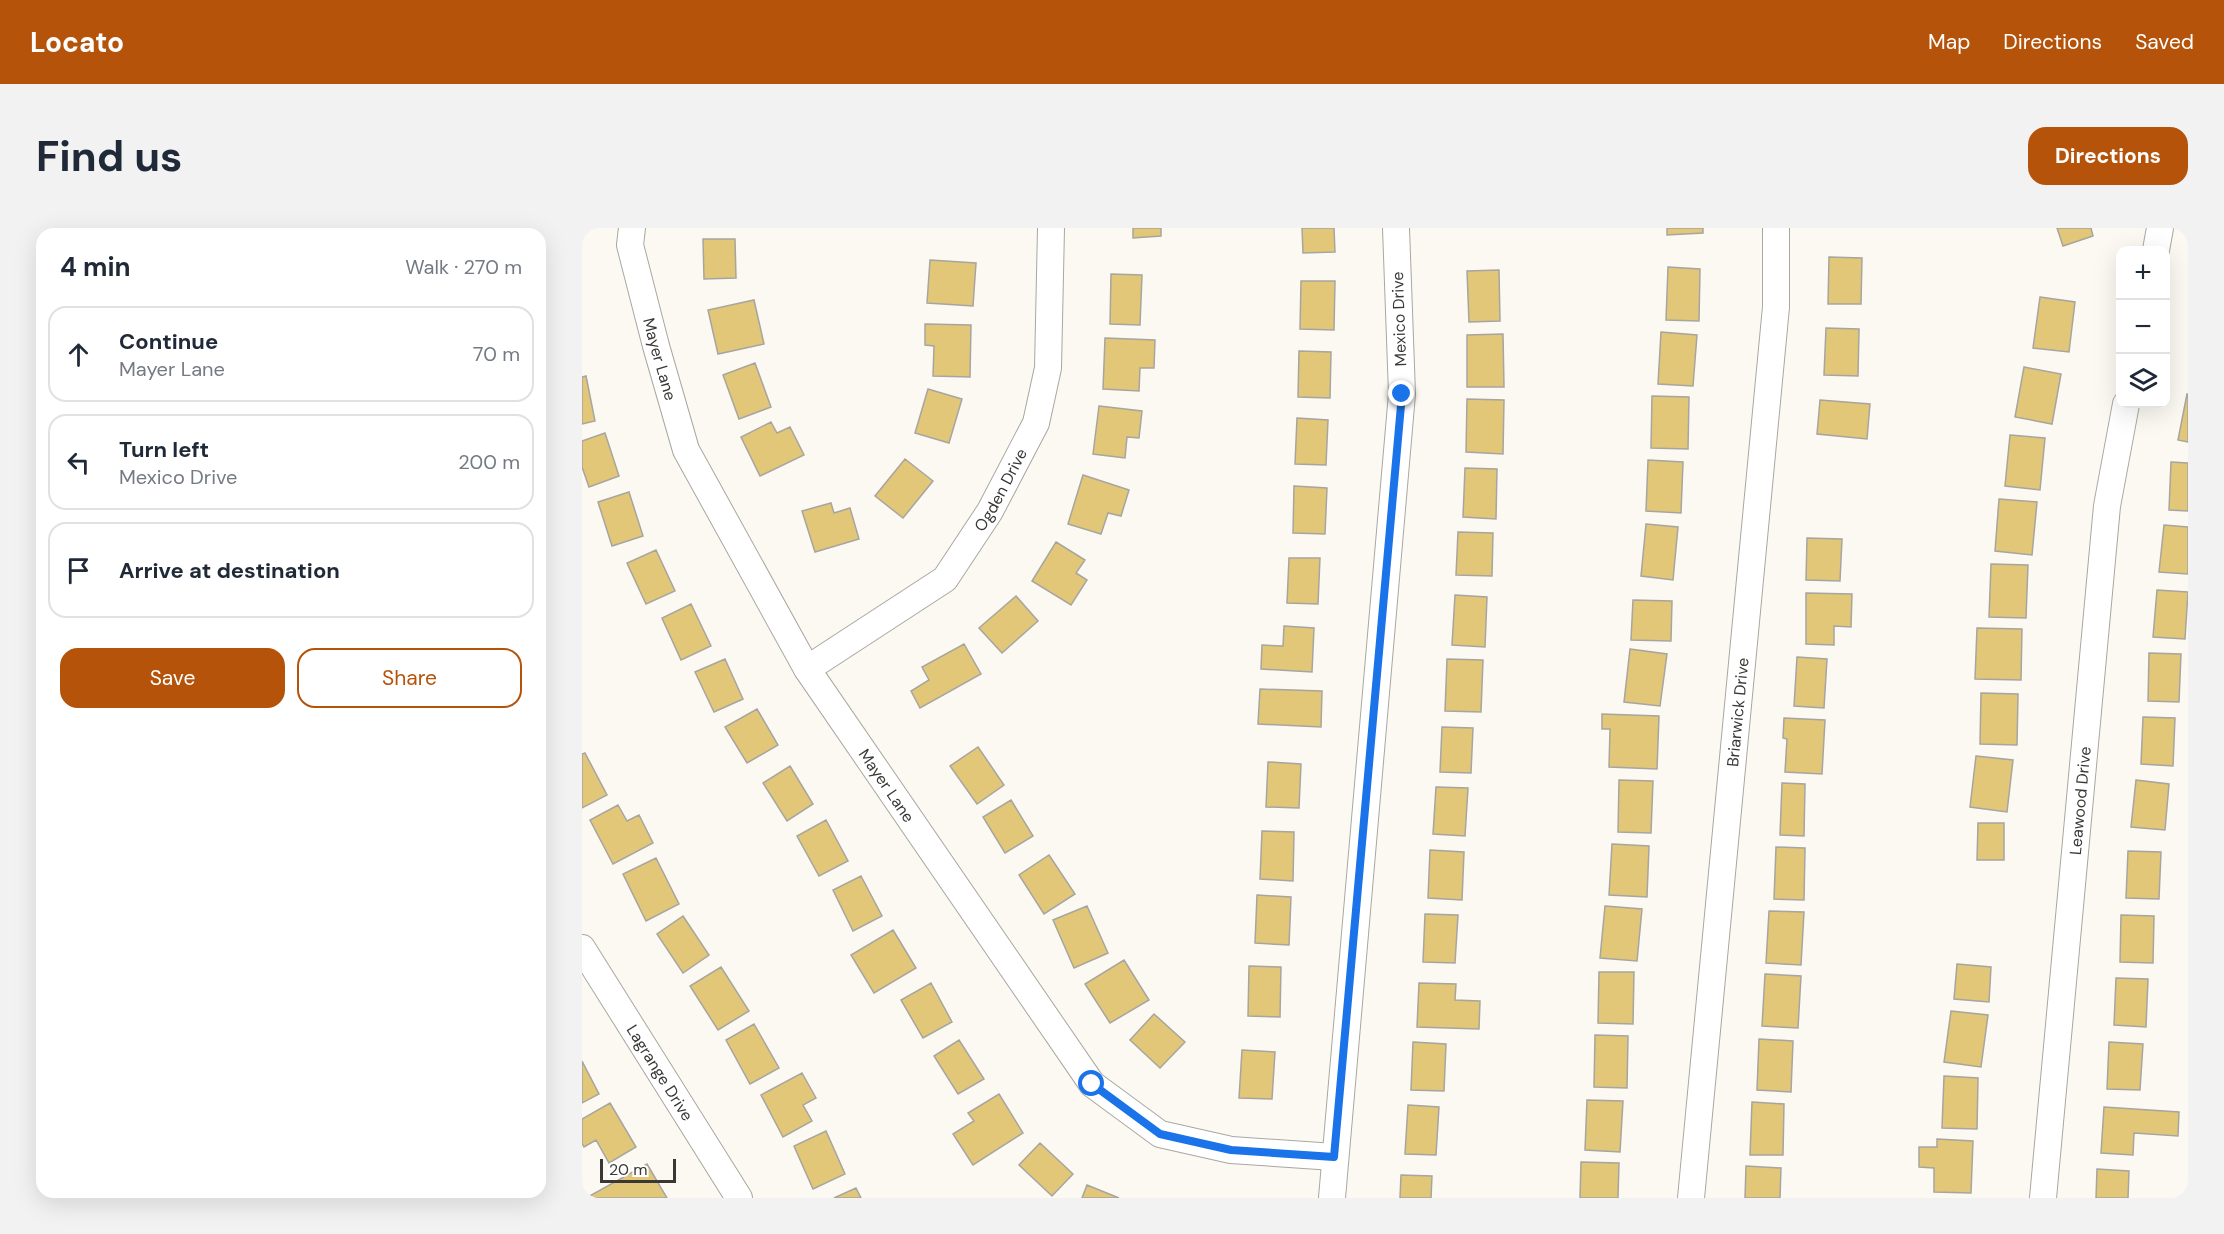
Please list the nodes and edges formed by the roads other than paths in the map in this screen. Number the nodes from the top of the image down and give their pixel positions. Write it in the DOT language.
graph roads {
  1 [pos="632,228"];
  2 [pos="1051,228"];
  3 [pos="1396,228"];
  4 [pos="1776,228"];
  5 [pos="2160,228"];
  6 [pos="2157,246"];
  7 [pos="2125,408"];
  8 [pos="807,669"];
  9 [pos="582,948"];
  10 [pos="1334,1157"];
  11 [pos="739,1198"];
  12 [pos="1332,1198"];
  13 [pos="1691,1198"];
  14 [pos="2043,1198"];
  1 -- 8 [label="street, Mayer Lane"];
  2 -- 8 [label="street, Ogden Drive"];
  3 -- 10 [label="street, Mexico Drive"];
  4 -- 13 [label="street, Briarwick Drive"];
  5 -- 6 [label="street"];
  7 -- 14 [label="street, Leawood Drive"];
  8 -- 10 [label="street, Mayer Lane"];
  9 -- 11 [label="street, Lagrange Drive"];
  10 -- 12 [label="street, Mexico Drive"];
}
